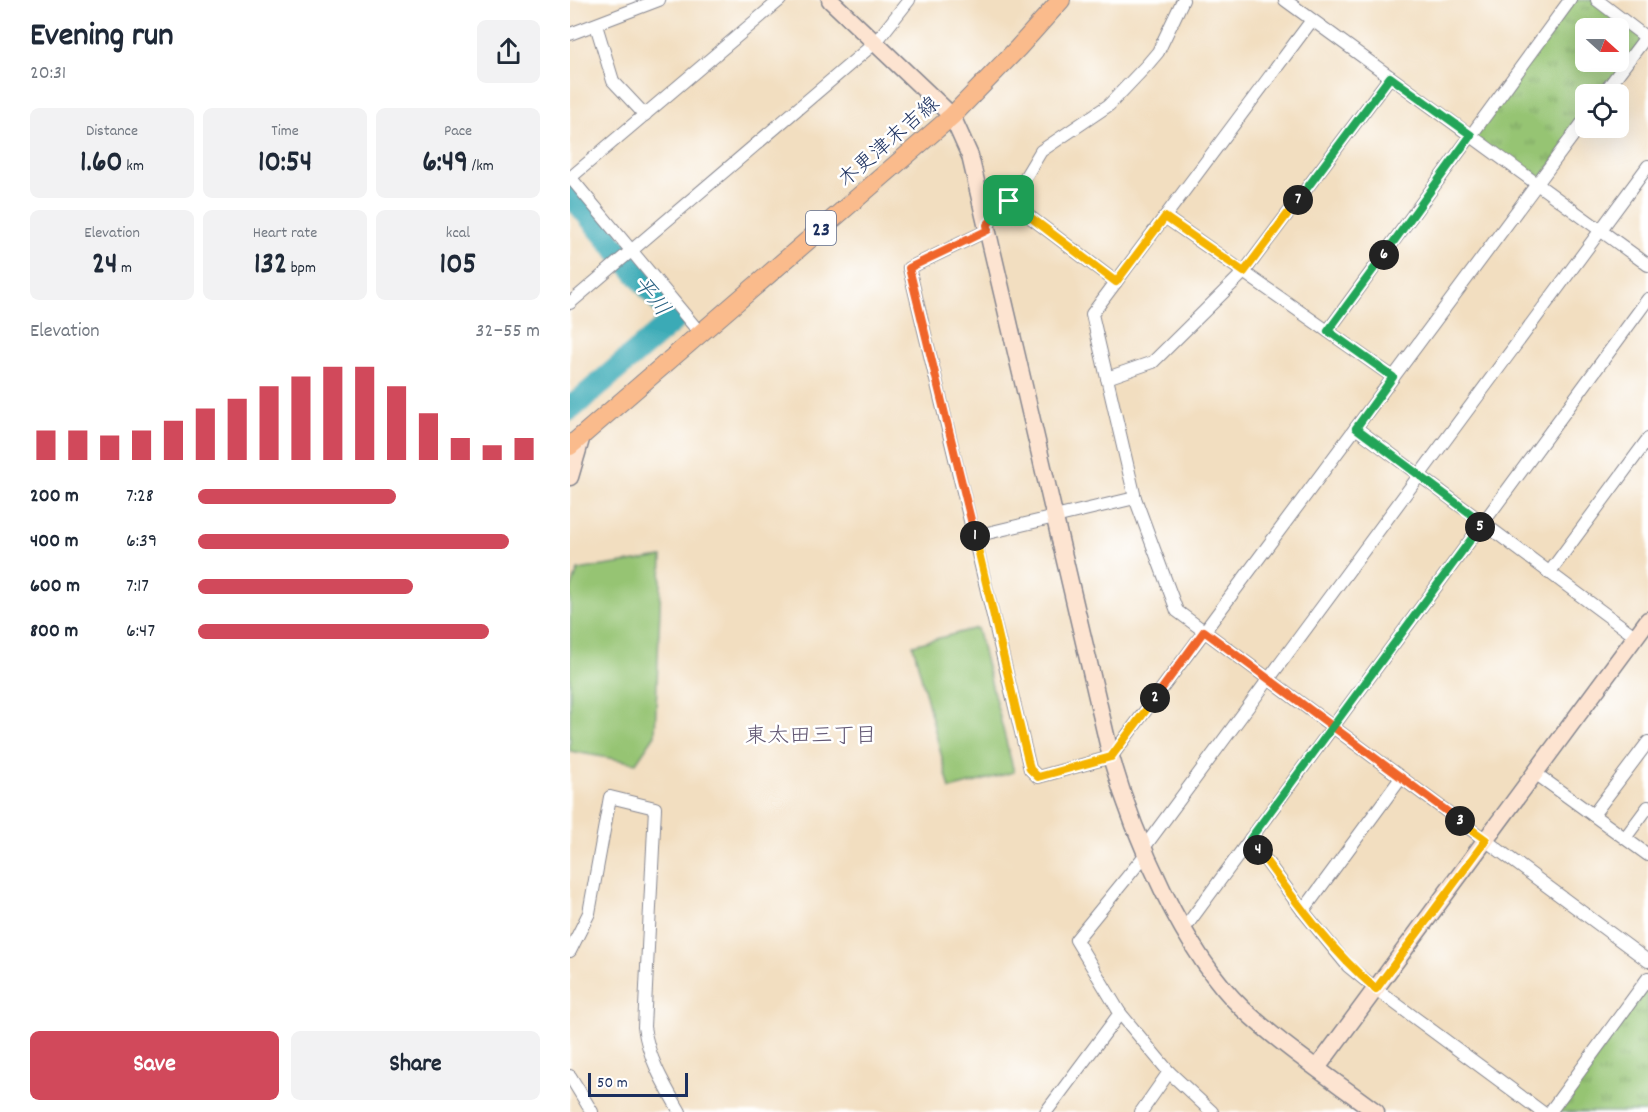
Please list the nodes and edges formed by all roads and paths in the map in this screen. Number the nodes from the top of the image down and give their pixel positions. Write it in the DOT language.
graph roads {
  1 [pos="659,0"];
  2 [pos="780,0"];
  3 [pos="830,0"];
  4 [pos="909,0"];
  5 [pos="1061,0"];
  6 [pos="1183,0"];
  7 [pos="1285,0"];
  8 [pos="1306,0"];
  9 [pos="1570,0"];
  10 [pos="1598,0"];
  11 [pos="1309,17"];
  12 [pos="596,25"];
  13 [pos="570,34"];
  14 [pos="1647,38"];
  15 [pos="876,42"];
  16 [pos="1390,77"];
  17 [pos="1611,84"];
  18 [pos="645,115"];
  19 [pos="952,116"];
  20 [pos="1575,133"];
  21 [pos="1471,135"];
  22 [pos="1648,166"];
  23 [pos="570,178"];
  24 [pos="1537,184"];
  25 [pos="1009,201"];
  26 [pos="1165,217"];
  27 [pos="988,228"];
  28 [pos="1601,230"];
  29 [pos="625,255"];
  30 [pos="1648,265"];
  31 [pos="1244,272"];
  32 [pos="1116,282"];
  33 [pos="1648,299"];
  34 [pos="570,303"];
  35 [pos="1328,331"];
  36 [pos="700,333"];
  37 [pos="1393,377"];
  38 [pos="1107,378"];
  39 [pos="1356,428"];
  40 [pos="1648,439"];
  41 [pos="576,441"];
  42 [pos="1419,476"];
  43 [pos="570,477"];
  44 [pos="1135,498"];
  45 [pos="1055,515"];
  46 [pos="1483,523"];
  47 [pos="975,536"];
  48 [pos="1549,573"];
  49 [pos="1204,631"];
  50 [pos="1643,631"];
  51 [pos="1269,679"];
  52 [pos="1333,727"];
  53 [pos="1648,742"];
  54 [pos="1111,757"];
  55 [pos="1536,773"];
  56 [pos="1401,778"];
  57 [pos="1648,808"];
  58 [pos="1593,815"];
  59 [pos="1625,838"];
  60 [pos="1250,839"];
  61 [pos="1486,840"];
  62 [pos="1144,852"];
  63 [pos="1648,855"];
  64 [pos="1303,911"];
  65 [pos="1185,929"];
  66 [pos="570,951"];
  67 [pos="1648,961"];
  68 [pos="1648,978"];
  69 [pos="1376,989"];
  70 [pos="1120,1013"];
  71 [pos="1317,1068"];
  72 [pos="1169,1072"];
  73 [pos="570,1076"];
  74 [pos="592,1112"];
  75 [pos="680,1112"];
  76 [pos="1046,1112"];
  77 [pos="1141,1112"];
  78 [pos="1212,1112"];
  79 [pos="1376,1112"];
  80 [pos="1542,1112"];
  81 [pos="1550,1112"];
  1 -- 12 [label="street"];
  2 -- 18 [label="street"];
  3 -- 15 [label="street"];
  4 -- 15 [label="street"];
  5 -- 19 [label="main road, 木更津末吉線 / 23"];
  6 -- 25 [label="street"];
  7 -- 11 [label="street"];
  8 -- 11 [label="street"];
  9 -- 21 [label="street"];
  10 -- 14 [label="street"];
  11 -- 16 [label="street"];
  11 -- 26 [label="street"];
  12 -- 13 [label="street"];
  12 -- 18 [label="street"];
  14 -- 17 [label="street"];
  15 -- 19 [label="street"];
  15 -- 29 [label="street"];
  16 -- 21 [label="street"];
  16 -- 31 [label="street"];
  18 -- 23 [label="street"];
  19 -- 27 [label="street"];
  19 -- 36 [label="main road, 木更津末吉線 / 23"];
  20 -- 24 [label="street"];
  21 -- 24 [label="street"];
  21 -- 35 [label="street"];
  22 -- 28 [label="street"];
  23 -- 29 [label="street"];
  24 -- 28 [label="street"];
  24 -- 37 [label="street"];
  25 -- 27 [label="street"];
  25 -- 32 [label="street"];
  26 -- 31 [label="street"];
  26 -- 32 [label="street"];
  27 -- 45 [label="street"];
  27 -- 47 [label="street"];
  28 -- 30 [label="street"];
  28 -- 42 [label="street"];
  29 -- 34 [label="street"];
  29 -- 36 [label="street"];
  31 -- 35 [label="street"];
  31 -- 38 [label="street"];
  32 -- 38 [label="street"];
  33 -- 46 [label="street"];
  35 -- 37 [label="street"];
  36 -- 41 [label="main road, 木更津末吉線 / 23"];
  37 -- 39 [label="street"];
  38 -- 44 [label="street"];
  39 -- 42 [label="street"];
  39 -- 49 [label="street"];
  40 -- 48 [label="street"];
  41 -- 43 [label="street"];
  42 -- 46 [label="street"];
  42 -- 51 [label="street"];
  44 -- 45 [label="street"];
  44 -- 49 [label="street"];
  45 -- 47 [label="street"];
  45 -- 54 [label="street"];
  46 -- 48 [label="street"];
  46 -- 52 [label="street"];
  47 -- 54 [label="street"];
  48 -- 50 [label="street"];
  49 -- 51 [label="street"];
  49 -- 54 [label="street"];
  50 -- 55 [label="street"];
  51 -- 52 [label="street"];
  51 -- 62 [label="street"];
  52 -- 56 [label="street"];
  52 -- 60 [label="street"];
  53 -- 58 [label="street"];
  54 -- 62 [label="street"];
  55 -- 58 [label="street"];
  55 -- 61 [label="street"];
  56 -- 61 [label="street"];
  56 -- 64 [label="street"];
  57 -- 59 [label="street"];
  58 -- 59 [label="street"];
  59 -- 63 [label="street"];
  60 -- 64 [label="street"];
  60 -- 65 [label="street"];
  61 -- 67 [label="street"];
  61 -- 69 [label="street"];
  62 -- 65 [label="street"];
  62 -- 70 [label="street"];
  64 -- 69 [label="street"];
  65 -- 71 [label="street"];
  66 -- 75 [label="street"];
  68 -- 81 [label="street"];
  69 -- 71 [label="street"];
  69 -- 80 [label="street"];
  70 -- 72 [label="street"];
  70 -- 76 [label="street"];
  71 -- 79 [label="street"];
  72 -- 77 [label="street"];
  72 -- 78 [label="street"];
  73 -- 74 [label="street"];
}
